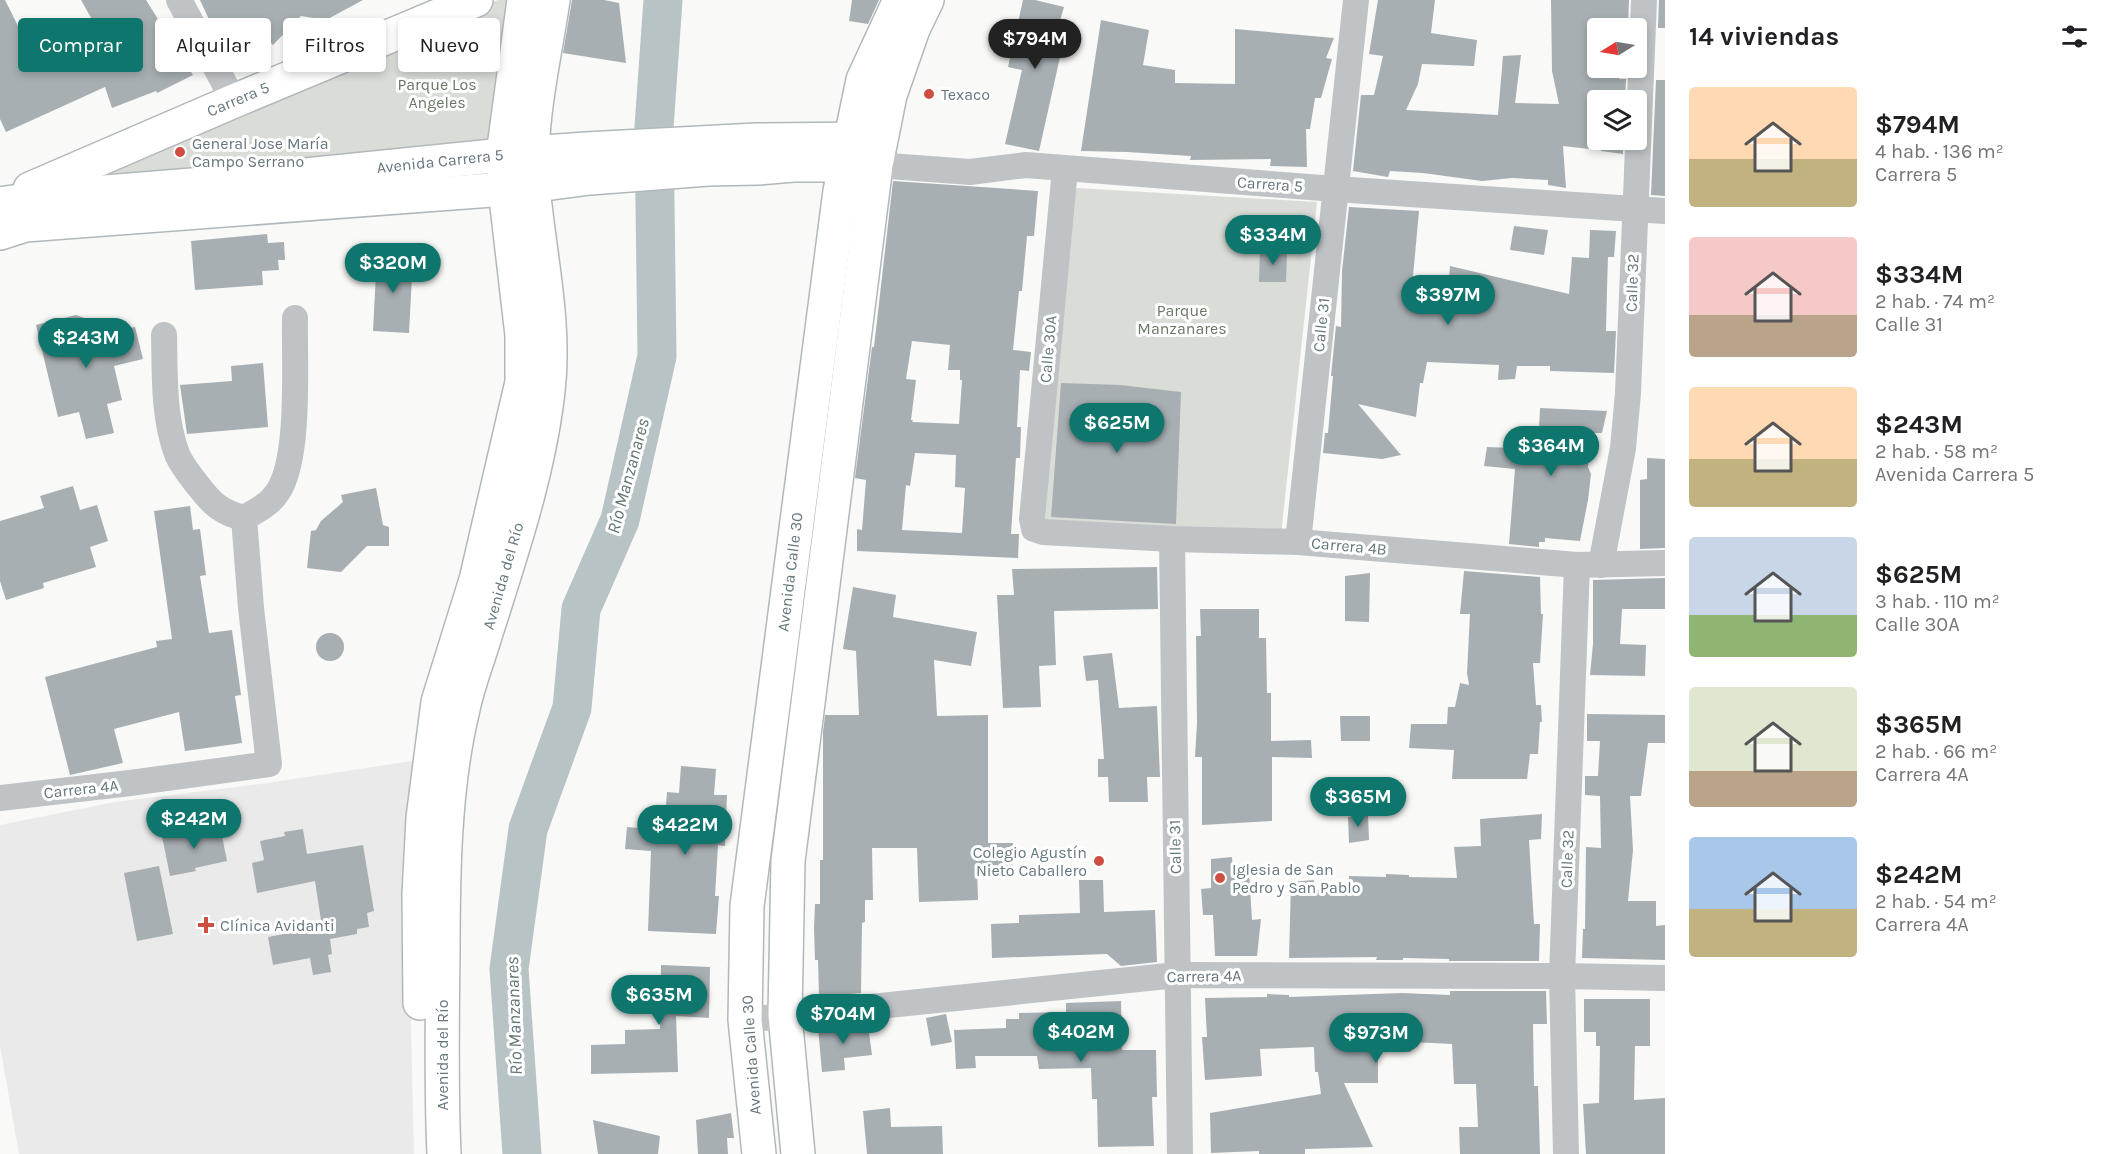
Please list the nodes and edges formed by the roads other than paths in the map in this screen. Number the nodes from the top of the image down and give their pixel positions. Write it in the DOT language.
graph roads {
  1 [pos="179,0"];
  2 [pos="524,0"];
  3 [pos="553,0"];
  4 [pos="900,0"];
  5 [pos="927,0"];
  6 [pos="1356,0"];
  7 [pos="1644,0"];
  8 [pos="459,4"];
  9 [pos="864,80"];
  10 [pos="234,101"];
  11 [pos="863,152"];
  12 [pos="792,153"];
  13 [pos="517,154"];
  14 [pos="588,163"];
  15 [pos="1065,169"];
  16 [pos="519,188"];
  17 [pos="1335,189"];
  18 [pos="0,203"];
  19 [pos="1635,210"];
  20 [pos="1665,211"];
  21 [pos="837,215"];
  22 [pos="0,233"];
  23 [pos="295,318"];
  24 [pos="164,335"];
  25 [pos="244,518"];
  26 [pos="1034,529"];
  27 [pos="1172,539"];
  28 [pos="1298,542"];
  29 [pos="1665,563"];
  30 [pos="1589,565"];
  31 [pos="0,798"];
  32 [pos="1177,975"];
  33 [pos="1562,976"];
  34 [pos="1665,978"];
  35 [pos="785,1015"];
  36 [pos="745,1020"];
  37 [pos="424,1154"];
  38 [pos="444,1154"];
  39 [pos="759,1154"];
  40 [pos="798,1154"];
  41 [pos="1180,1154"];
  42 [pos="1566,1154"];
  1 -- 10 [label="street"];
  2 -- 13 [label="main road, Avenida del Río"];
  3 -- 13 [label="main road, Avenida del Río"];
  4 -- 9 [label="main road, Avenida Calle 30"];
  5 -- 11 [label="main road, Avenida Calle 30"];
  6 -- 17 [label="street, Calle 31"];
  7 -- 19 [label="street, Calle 32"];
  8 -- 10 [label="main road, Carrera 5"];
  9 -- 11 [label="main road, Avenida Calle 30"];
  9 -- 12 [label="main road"];
  10 -- 18 [label="main road, Carrera 5"];
  11 -- 12 [label="main road, Avenida Carrera 5"];
  11 -- 15 [label="street, Carrera 5"];
  11 -- 21 [label="main road, Avenida Calle 30"];
  11 -- 35 [label="main road, Avenida Calle 30"];
  12 -- 14 [label="main road, Avenida Carrera 5"];
  12 -- 21 [label="main road"];
  13 -- 14 [label="main road, Avenida Carrera 5"];
  13 -- 16 [label="main road, Avenida del Río"];
  13 -- 18 [label="main road, Avenida Carrera 5"];
  14 -- 16 [label="main road, Avenida Carrera 5"];
  15 -- 17 [label="street, Carrera 5"];
  15 -- 26 [label="street, Calle 30A"];
  16 -- 22 [label="main road, Avenida Carrera 5"];
  16 -- 37 [label="main road, Avenida del Río"];
  16 -- 38 [label="main road, Avenida del Río"];
  17 -- 19 [label="street, Carrera 5"];
  17 -- 28 [label="street, Calle 31"];
  19 -- 20 [label="street, Carrera 5"];
  19 -- 30 [label="street, Calle 32"];
  21 -- 36 [label="main road, Avenida Calle 30"];
  23 -- 25 [label="street"];
  24 -- 25 [label="street"];
  25 -- 31 [label="street, Carrera 4A"];
  26 -- 27 [label="street, Carrera 4B"];
  27 -- 28 [label="street, Carrera 4B"];
  27 -- 32 [label="street, Calle 31"];
  28 -- 30 [label="street, Carrera 4B"];
  29 -- 30 [label="street, Carrera 4B"];
  30 -- 33 [label="street, Calle 32"];
  32 -- 33 [label="street, Carrera 4A"];
  32 -- 35 [label="street, Carrera 4A"];
  32 -- 41 [label="street, Calle 31"];
  33 -- 34 [label="street, Carrera 4A"];
  33 -- 42 [label="street, Calle 32"];
  35 -- 36 [label="street, Carrera 4A"];
  35 -- 40 [label="main road, Avenida Calle 30"];
  36 -- 39 [label="main road, Avenida Calle 30"];
}
